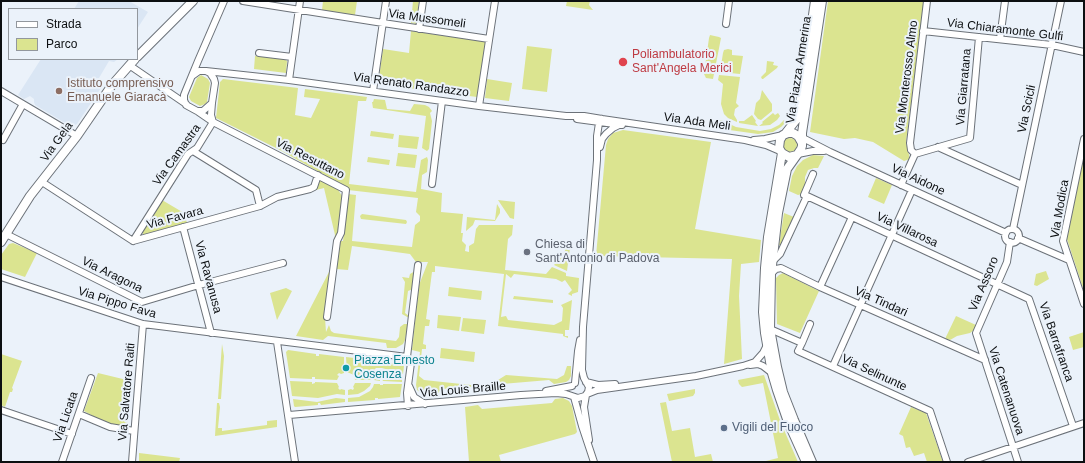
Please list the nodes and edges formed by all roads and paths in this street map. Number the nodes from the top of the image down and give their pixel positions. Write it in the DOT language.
graph roads {
  1 [pos="193,1"];
  2 [pos="224,1"];
  3 [pos="243,1"];
  4 [pos="300,1"];
  5 [pos="386,1"];
  6 [pos="423,1"];
  7 [pos="495,1"];
  8 [pos="729,1"];
  9 [pos="816,1"];
  10 [pos="822,1"];
  11 [pos="927,1"];
  12 [pos="1005,1"];
  13 [pos="1061,1"];
  14 [pos="299,9"];
  15 [pos="383,24"];
  16 [pos="726,24"];
  17 [pos="419,29"];
  18 [pos="923,31"];
  19 [pos="979,37"];
  20 [pos="489,39"];
  21 [pos="1000,39"];
  22 [pos="1052,45"];
  23 [pos="1084,52"];
  24 [pos="259,53"];
  25 [pos="138,56"];
  26 [pos="292,57"];
  27 [pos="134,60"];
  28 [pos="206,71"];
  29 [pos="225,73"];
  30 [pos="192,76"];
  31 [pos="289,80"];
  32 [pos="215,83"];
  33 [pos="186,90"];
  34 [pos="1,91"];
  35 [pos="373,91"];
  36 [pos="171,94"];
  37 [pos="442,100"];
  38 [pos="212,103"];
  39 [pos="23,104"];
  40 [pos="186,104"];
  41 [pos="479,106"];
  42 [pos="196,111"];
  43 [pos="566,116"];
  44 [pos="586,121"];
  45 [pos="214,122"];
  46 [pos="602,122"];
  47 [pos="619,125"];
  48 [pos="647,126"];
  49 [pos="784,135"];
  50 [pos="77,136"];
  51 [pos="599,138"];
  52 [pos="800,139"];
  53 [pos="3,140"];
  54 [pos="745,140"];
  55 [pos="1084,140"];
  56 [pos="938,146"];
  57 [pos="193,151"];
  58 [pos="781,152"];
  59 [pos="830,152"];
  60 [pos="797,154"];
  61 [pos="915,154"];
  62 [pos="813,174"];
  63 [pos="318,175"];
  64 [pos="42,182"];
  65 [pos="432,184"];
  66 [pos="901,185"];
  67 [pos="1022,185"];
  68 [pos="912,190"];
  69 [pos="807,196"];
  70 [pos="260,206"];
  71 [pos="852,217"];
  72 [pos="182,227"];
  73 [pos="1013,229"];
  74 [pos="1006,233"];
  75 [pos="6,234"];
  76 [pos="892,235"];
  77 [pos="1018,238"];
  78 [pos="133,241"];
  79 [pos="1063,241"];
  80 [pos="1,242"];
  81 [pos="1010,242"];
  82 [pos="1055,254"];
  83 [pos="1069,260"];
  84 [pos="283,263"];
  85 [pos="771,263"];
  86 [pos="418,265"];
  87 [pos="770,274"];
  88 [pos="1,277"];
  89 [pos="998,284"];
  90 [pos="199,285"];
  91 [pos="820,287"];
  92 [pos="1084,304"];
  93 [pos="861,305"];
  94 [pos="327,317"];
  95 [pos="143,324"];
  96 [pos="810,324"];
  97 [pos="583,327"];
  98 [pos="978,327"];
  99 [pos="770,329"];
  100 [pos="211,333"];
  101 [pos="277,342"];
  102 [pos="802,343"];
  103 [pos="766,345"];
  104 [pos="407,353"];
  105 [pos="985,360"];
  106 [pos="743,366"];
  107 [pos="833,366"];
  108 [pos="772,373"];
  109 [pos="91,378"];
  110 [pos="586,381"];
  111 [pos="645,383"];
  112 [pos="408,384"];
  113 [pos="574,384"];
  114 [pos="587,394"];
  115 [pos="521,395"];
  116 [pos="574,396"];
  117 [pos="426,404"];
  118 [pos="408,406"];
  119 [pos="1,410"];
  120 [pos="79,414"];
  121 [pos="289,415"];
  122 [pos="1084,423"];
  123 [pos="1073,426"];
  124 [pos="134,431"];
  125 [pos="72,434"];
  126 [pos="1013,446"];
  127 [pos="590,450"];
  128 [pos="62,462"];
  129 [pos="132,462"];
  130 [pos="295,462"];
  131 [pos="594,462"];
  132 [pos="806,462"];
  133 [pos="812,462"];
  134 [pos="947,462"];
  135 [pos="968,462"];
  136 [pos="1018,462"];
  1 -- 25 [label="street, Via Gela"];
  2 -- 30 [label="street"];
  3 -- 14 [label="street, Via Mussomeli"];
  4 -- 14 [label="street"];
  5 -- 15 [label="street"];
  6 -- 17 [label="street"];
  7 -- 20 [label="street"];
  8 -- 16 [label="street"];
  9 -- 49 [label="street, Via Piazza Armerina"];
  10 -- 52 [label="street, Via Piazza Armerina"];
  11 -- 18 [label="street, Via Monterosso Almo"];
  12 -- 21 [label="street"];
  13 -- 22 [label="street, Via Scicli"];
  14 -- 15 [label="street, Via Mussomeli"];
  14 -- 26 [label="street"];
  15 -- 17 [label="street, Via Mussomeli"];
  15 -- 35 [label="street"];
  17 -- 20 [label="street, Via Mussomeli"];
  18 -- 19 [label="street, Via Chiaramonte Gulfi"];
  18 -- 61 [label="street, Via Monterosso Almo"];
  19 -- 21 [label="street, Via Chiaramonte Gulfi"];
  19 -- 56 [label="street, Via Giarratana"];
  20 -- 41 [label="street"];
  21 -- 22 [label="street, Via Chiaramonte Gulfi"];
  22 -- 23 [label="street, Via Chiaramonte Gulfi"];
  22 -- 67 [label="street, Via Scicli"];
  24 -- 26 [label="street"];
  26 -- 31 [label="street"];
  27 -- 36 [label="street"];
  27 -- 50 [label="street, Via Gela"];
  28 -- 29 [label="street, Via Renato Randazzo"];
  28 -- 30 [label="street"];
  28 -- 32 [label="street"];
  29 -- 31 [label="street, Via Renato Randazzo"];
  29 -- 32 [label="street"];
  30 -- 33 [label="street"];
  31 -- 35 [label="street, Via Renato Randazzo"];
  32 -- 38 [label="street"];
  33 -- 36 [label="street"];
  33 -- 40 [label="street"];
  34 -- 39 [label="street"];
  35 -- 37 [label="street, Via Renato Randazzo"];
  36 -- 40 [label="street"];
  37 -- 41 [label="street, Via Renato Randazzo"];
  37 -- 65 [label="street"];
  38 -- 42 [label="street"];
  38 -- 45 [label="street"];
  39 -- 50 [label="street"];
  39 -- 53 [label="street"];
  40 -- 42 [label="street"];
  41 -- 43 [label="street, Via Renato Randazzo"];
  42 -- 45 [label="street, Via Resuttano"];
  43 -- 44 [label="street"];
  43 -- 46 [label="street"];
  44 -- 46 [label="street"];
  44 -- 51 [label="street"];
  45 -- 57 [label="street, Via Camastra"];
  45 -- 63 [label="street, Via Resuttano"];
  46 -- 47 [label="street"];
  46 -- 48 [label="street"];
  46 -- 51 [label="street"];
  47 -- 48 [label="street"];
  47 -- 51 [label="street"];
  48 -- 54 [label="street, Via Ada Meli"];
  49 -- 52 [label="street"];
  49 -- 54 [label="street"];
  49 -- 58 [label="street"];
  50 -- 64 [label="street, Via Gela"];
  51 -- 97 [label="street"];
  52 -- 59 [label="street, Via Aidone"];
  52 -- 60 [label="street"];
  54 -- 58 [label="street"];
  55 -- 79 [label="street, Via Modica"];
  56 -- 61 [label="street"];
  56 -- 67 [label="street"];
  57 -- 70 [label="street"];
  57 -- 78 [label="street, Via Camastra"];
  58 -- 60 [label="street"];
  58 -- 103 [label="street"];
  59 -- 60 [label="street"];
  59 -- 66 [label="street, Via Aidone"];
  60 -- 85 [label="street"];
  61 -- 66 [label="street"];
  62 -- 69 [label="street"];
  63 -- 70 [label="street, Via Favara"];
  63 -- 94 [label="street, Via Resuttano"];
  64 -- 75 [label="street, Via Gela"];
  64 -- 78 [label="street"];
  66 -- 68 [label="street, Via Aidone"];
  67 -- 73 [label="street, Via Scicli"];
  68 -- 74 [label="street, Via Aidone"];
  68 -- 76 [label="street"];
  69 -- 71 [label="street, Via Villarosa"];
  69 -- 85 [label="street"];
  70 -- 72 [label="street, Via Favara"];
  71 -- 76 [label="street, Via Villarosa"];
  71 -- 91 [label="street"];
  72 -- 78 [label="street, Via Favara"];
  72 -- 90 [label="street, Via Ravanusa"];
  73 -- 74 [label="street"];
  73 -- 77 [label="street"];
  74 -- 81 [label="street"];
  75 -- 80 [label="street, Via Gela"];
  75 -- 90 [label="street, Via Aragona"];
  76 -- 89 [label="street, Via Villarosa"];
  76 -- 93 [label="street"];
  77 -- 81 [label="street"];
  77 -- 82 [label="street"];
  79 -- 82 [label="street"];
  79 -- 83 [label="street, Via Modica"];
  81 -- 89 [label="street, Via Assoro"];
  82 -- 83 [label="street"];
  83 -- 92 [label="street, Via Modica"];
  84 -- 90 [label="street, Via Aragona"];
  85 -- 87 [label="street"];
  86 -- 104 [label="street"];
  87 -- 91 [label="street, Via Tindari"];
  87 -- 99 [label="street"];
  88 -- 95 [label="street, Via Pippo Fava"];
  89 -- 98 [label="street, Via Assoro"];
  89 -- 123 [label="street, Via Barrafranca"];
  90 -- 100 [label="street, Via Ravanusa"];
  91 -- 93 [label="street, Via Tindari"];
  93 -- 105 [label="street, Via Tindari"];
  93 -- 107 [label="street"];
  95 -- 100 [label="street, Via Pippo Fava"];
  95 -- 124 [label="street, Via Salvatore Raiti"];
  96 -- 102 [label="street"];
  97 -- 110 [label="street"];
  97 -- 113 [label="street"];
  98 -- 105 [label="street, Via Catenanuova"];
  99 -- 102 [label="street"];
  99 -- 133 [label="street"];
  100 -- 101 [label="street, Via Pippo Fava"];
  101 -- 104 [label="street, Via Pippo Fava"];
  101 -- 121 [label="street"];
  102 -- 107 [label="street, Via Selinunte"];
  103 -- 106 [label="street"];
  103 -- 108 [label="street"];
  104 -- 112 [label="street"];
  105 -- 126 [label="street, Via Catenanuova"];
  106 -- 108 [label="street"];
  106 -- 111 [label="street"];
  107 -- 134 [label="street, Via Selinunte"];
  108 -- 132 [label="street"];
  109 -- 120 [label="street, Via Licata"];
  110 -- 111 [label="street"];
  110 -- 113 [label="street"];
  110 -- 114 [label="street"];
  111 -- 114 [label="street"];
  112 -- 117 [label="street"];
  112 -- 118 [label="street"];
  113 -- 115 [label="street"];
  113 -- 116 [label="street"];
  114 -- 116 [label="street"];
  114 -- 127 [label="street"];
  115 -- 116 [label="street"];
  115 -- 117 [label="street, Via Louis Braille"];
  116 -- 127 [label="street"];
  117 -- 118 [label="street, Via Louis Braille"];
  118 -- 121 [label="street, Via Louis Braille"];
  119 -- 125 [label="street"];
  120 -- 124 [label="street"];
  120 -- 125 [label="street, Via Licata"];
  121 -- 130 [label="street"];
  122 -- 123 [label="street"];
  123 -- 126 [label="street"];
  124 -- 129 [label="street, Via Salvatore Raiti"];
  125 -- 128 [label="street, Via Licata"];
  126 -- 135 [label="street"];
  126 -- 136 [label="street, Via Catenanuova"];
  127 -- 131 [label="street"];
}
